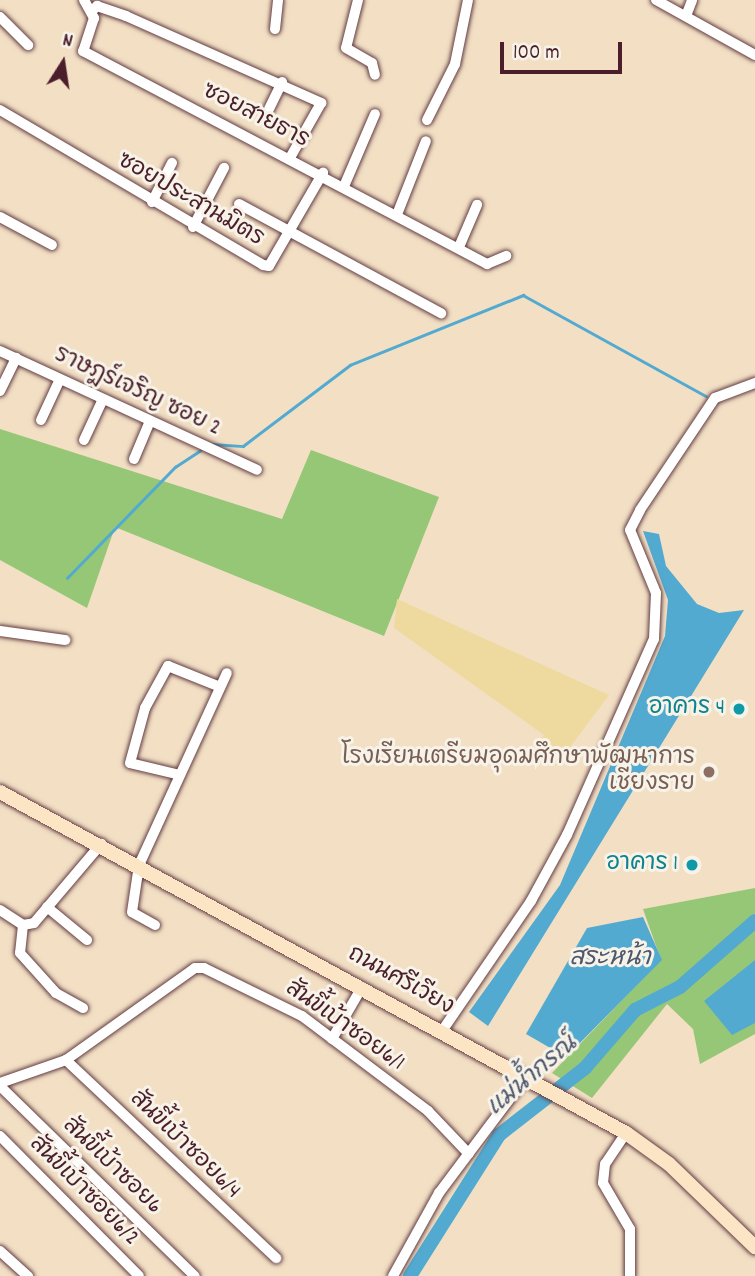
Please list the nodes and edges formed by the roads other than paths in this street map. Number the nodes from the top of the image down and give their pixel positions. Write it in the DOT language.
graph roads {
  1 [pos="84,0"];
  2 [pos="278,0"];
  3 [pos="358,0"];
  4 [pos="468,0"];
  5 [pos="656,0"];
  6 [pos="692,0"];
  7 [pos="93,10"];
  8 [pos="686,16"];
  9 [pos="0,17"];
  10 [pos="275,29"];
  11 [pos="28,45"];
  12 [pos="755,55"];
  13 [pos="375,75"];
  14 [pos="282,82"];
  15 [pos="269,109"];
  16 [pos="0,110"];
  17 [pos="375,114"];
  18 [pos="427,120"];
  19 [pos="426,141"];
  20 [pos="291,156"];
  21 [pos="172,163"];
  22 [pos="224,168"];
  23 [pos="323,173"];
  24 [pos="345,184"];
  25 [pos="152,202"];
  26 [pos="239,204"];
  27 [pos="477,205"];
  28 [pos="398,212"];
  29 [pos="0,217"];
  30 [pos="193,227"];
  31 [pos="290,231"];
  32 [pos="52,245"];
  33 [pos="458,247"];
  34 [pos="506,256"];
  35 [pos="441,313"];
  36 [pos="0,351"];
  37 [pos="16,358"];
  38 [pos="60,379"];
  39 [pos="755,383"];
  40 [pos="0,391"];
  41 [pos="103,399"];
  42 [pos="41,420"];
  43 [pos="150,421"];
  44 [pos="84,440"];
  45 [pos="134,459"];
  46 [pos="257,470"];
  47 [pos="0,631"];
  48 [pos="65,640"];
  49 [pos="227,673"];
  50 [pos="220,687"];
  51 [pos="176,774"];
  52 [pos="0,792"];
  53 [pos="101,844"];
  54 [pos="139,865"];
  55 [pos="47,907"];
  56 [pos="0,910"];
  57 [pos="23,925"];
  58 [pos="155,925"];
  59 [pos="87,940"];
  60 [pos="362,987"];
  61 [pos="83,1008"];
  62 [pos="442,1031"];
  63 [pos="332,1039"];
  64 [pos="66,1060"];
  65 [pos="526,1077"];
  66 [pos="0,1084"];
  67 [pos="626,1133"];
  68 [pos="0,1136"];
  69 [pos="469,1154"];
  70 [pos="755,1247"];
  71 [pos="0,1251"];
  72 [pos="276,1258"];
  73 [pos="28,1276"];
  74 [pos="139,1276"];
  75 [pos="195,1276"];
  76 [pos="393,1276"];
  77 [pos="630,1276"];
  1 -- 7 [label="street"];
  2 -- 10 [label="street"];
  3 -- 13 [label="street"];
  4 -- 18 [label="street"];
  5 -- 8 [label="street"];
  6 -- 8 [label="street"];
  7 -- 14 [label="street"];
  7 -- 20 [label="street, ซอยสายธาร"];
  8 -- 12 [label="street"];
  9 -- 11 [label="street"];
  14 -- 15 [label="street"];
  14 -- 20 [label="street"];
  16 -- 25 [label="street, ซอยประสานมิตร"];
  17 -- 24 [label="street"];
  19 -- 28 [label="street"];
  20 -- 23 [label="street, ซอยสายธาร"];
  21 -- 25 [label="street"];
  22 -- 30 [label="street"];
  23 -- 24 [label="street, ซอยสายธาร"];
  23 -- 31 [label="street, ซอยประสานมิตร"];
  24 -- 28 [label="street, ซอยสายธาร"];
  25 -- 30 [label="street, ซอยประสานมิตร"];
  26 -- 31 [label="street"];
  27 -- 33 [label="street"];
  28 -- 33 [label="street, ซอยสายธาร"];
  29 -- 32 [label="street"];
  30 -- 31 [label="street, ซอยประสานมิตร"];
  31 -- 35 [label="street"];
  33 -- 34 [label="street, ซอยสายธาร"];
  36 -- 37 [label="street, ราษฎร์เจริญ ซอย 2"];
  37 -- 38 [label="street, ราษฎร์เจริญ ซอย 2"];
  37 -- 40 [label="street"];
  38 -- 41 [label="street, ราษฎร์เจริญ ซอย 2"];
  38 -- 42 [label="street"];
  39 -- 62 [label="street"];
  41 -- 43 [label="street, ราษฎร์เจริญ ซอย 2"];
  41 -- 44 [label="street"];
  43 -- 45 [label="street"];
  43 -- 46 [label="street, ราษฎร์เจริญ ซอย 2"];
  47 -- 48 [label="street"];
  49 -- 50 [label="street"];
  50 -- 51 [label="street"];
  50 -- 51 [label="street"];
  51 -- 54 [label="street"];
  52 -- 53 [label="main road, ถนนศรีเวียง"];
  53 -- 54 [label="main road, ถนนศรีเวียง"];
  53 -- 55 [label="street"];
  54 -- 58 [label="street"];
  54 -- 60 [label="main road, ถนนศรีเวียง"];
  55 -- 57 [label="street"];
  55 -- 59 [label="street"];
  56 -- 57 [label="street"];
  57 -- 61 [label="street"];
  60 -- 62 [label="main road, ถนนศรีเวียง"];
  60 -- 63 [label="street"];
  62 -- 65 [label="main road, ถนนศรีเวียง"];
  63 -- 64 [label="street, สันขี้เบ้าซอย6/1"];
  63 -- 69 [label="street, สันขี้เบ้าซอย6/1"];
  64 -- 66 [label="street, สันขี้เบ้าซอย6/1"];
  64 -- 72 [label="street, สันขี้เบ้าซอย6/4"];
  65 -- 67 [label="main road, ถนนศรีเวียง"];
  65 -- 69 [label="street"];
  66 -- 75 [label="street, สันขี้เบ้าซอย6"];
  67 -- 70 [label="main road, ถนนศรีเวียง"];
  67 -- 77 [label="street"];
  68 -- 74 [label="street, สันขี้เบ้าซอย6/2"];
  69 -- 76 [label="street"];
  71 -- 73 [label="street"];
}
